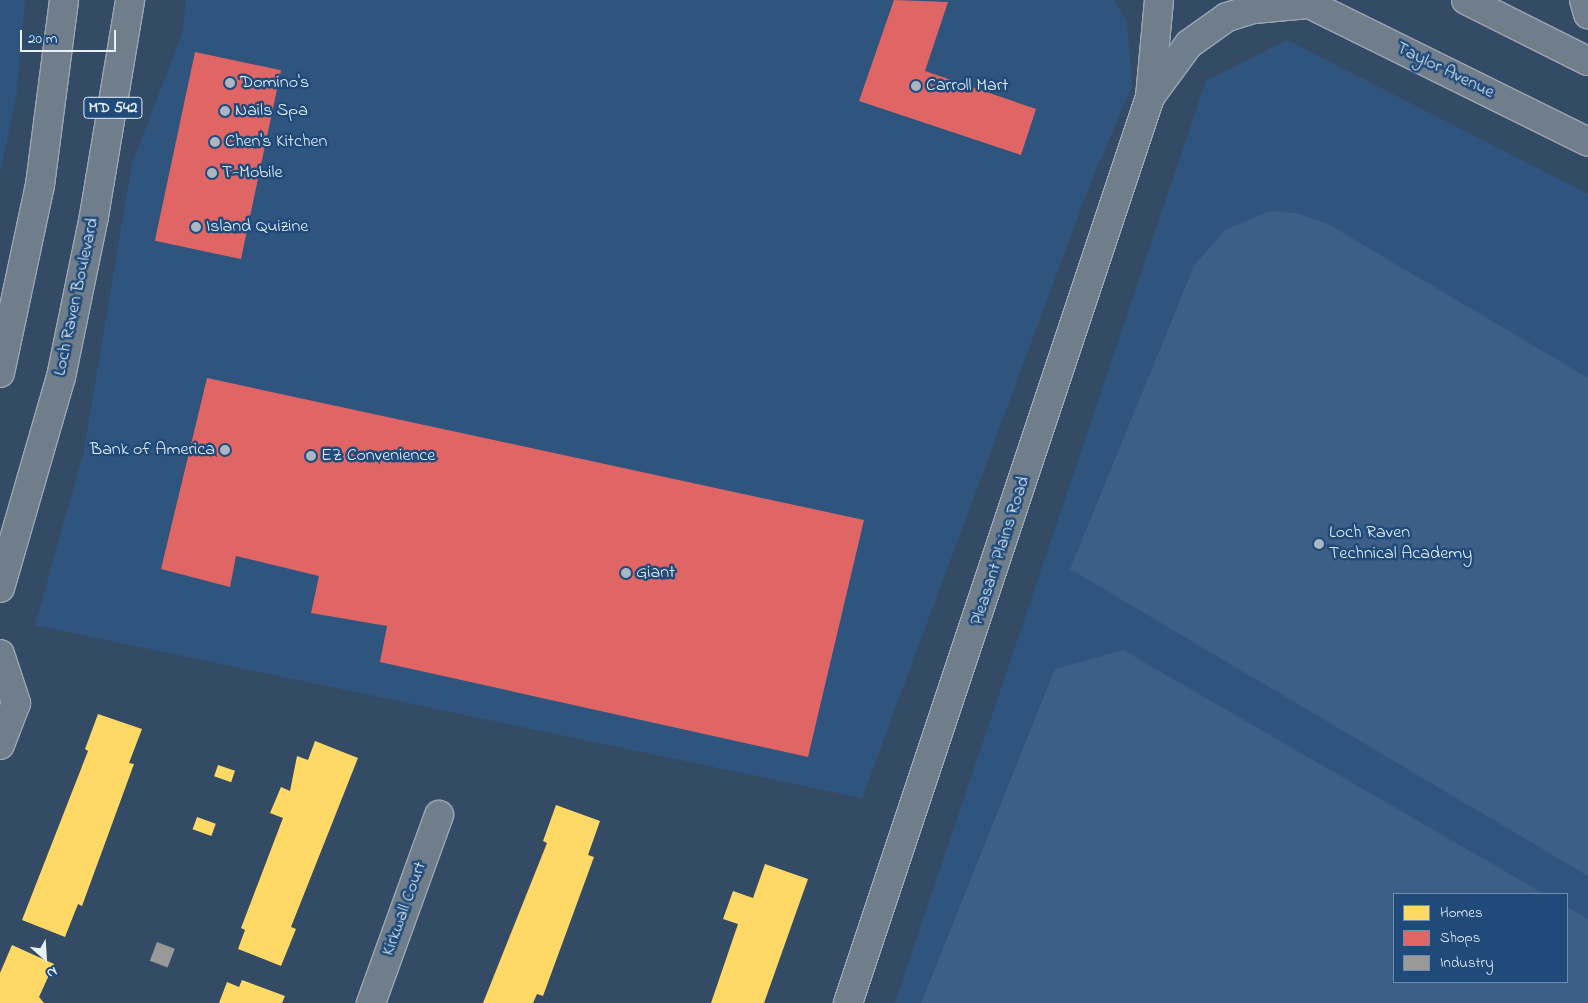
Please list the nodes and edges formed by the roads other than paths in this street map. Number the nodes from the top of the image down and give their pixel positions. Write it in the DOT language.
graph roads {
  1 [pos="64,0"];
  2 [pos="130,0"];
  3 [pos="1159,0"];
  4 [pos="1466,0"];
  5 [pos="1584,0"];
  6 [pos="1305,2"];
  7 [pos="1588,14"];
  8 [pos="1588,61"];
  9 [pos="1150,97"];
  10 [pos="1588,142"];
  11 [pos="0,373"];
  12 [pos="0,588"];
  13 [pos="0,654"];
  14 [pos="0,745"];
  15 [pos="439,815"];
  16 [pos="371,1003"];
  17 [pos="848,1003"];
  1 -- 11 [label="street"];
  2 -- 12 [label="street, Loch Raven Boulevard / MD 542"];
  3 -- 9 [label="street, Pleasant Plains Road"];
  4 -- 8 [label="street"];
  5 -- 7 [label="street"];
  6 -- 9 [label="street, Pleasant Plains Road"];
  6 -- 10 [label="street, Taylor Avenue"];
  9 -- 17 [label="street, Pleasant Plains Road"];
  13 -- 14 [label="street"];
  15 -- 16 [label="street, Kirkwall Court"];
}
